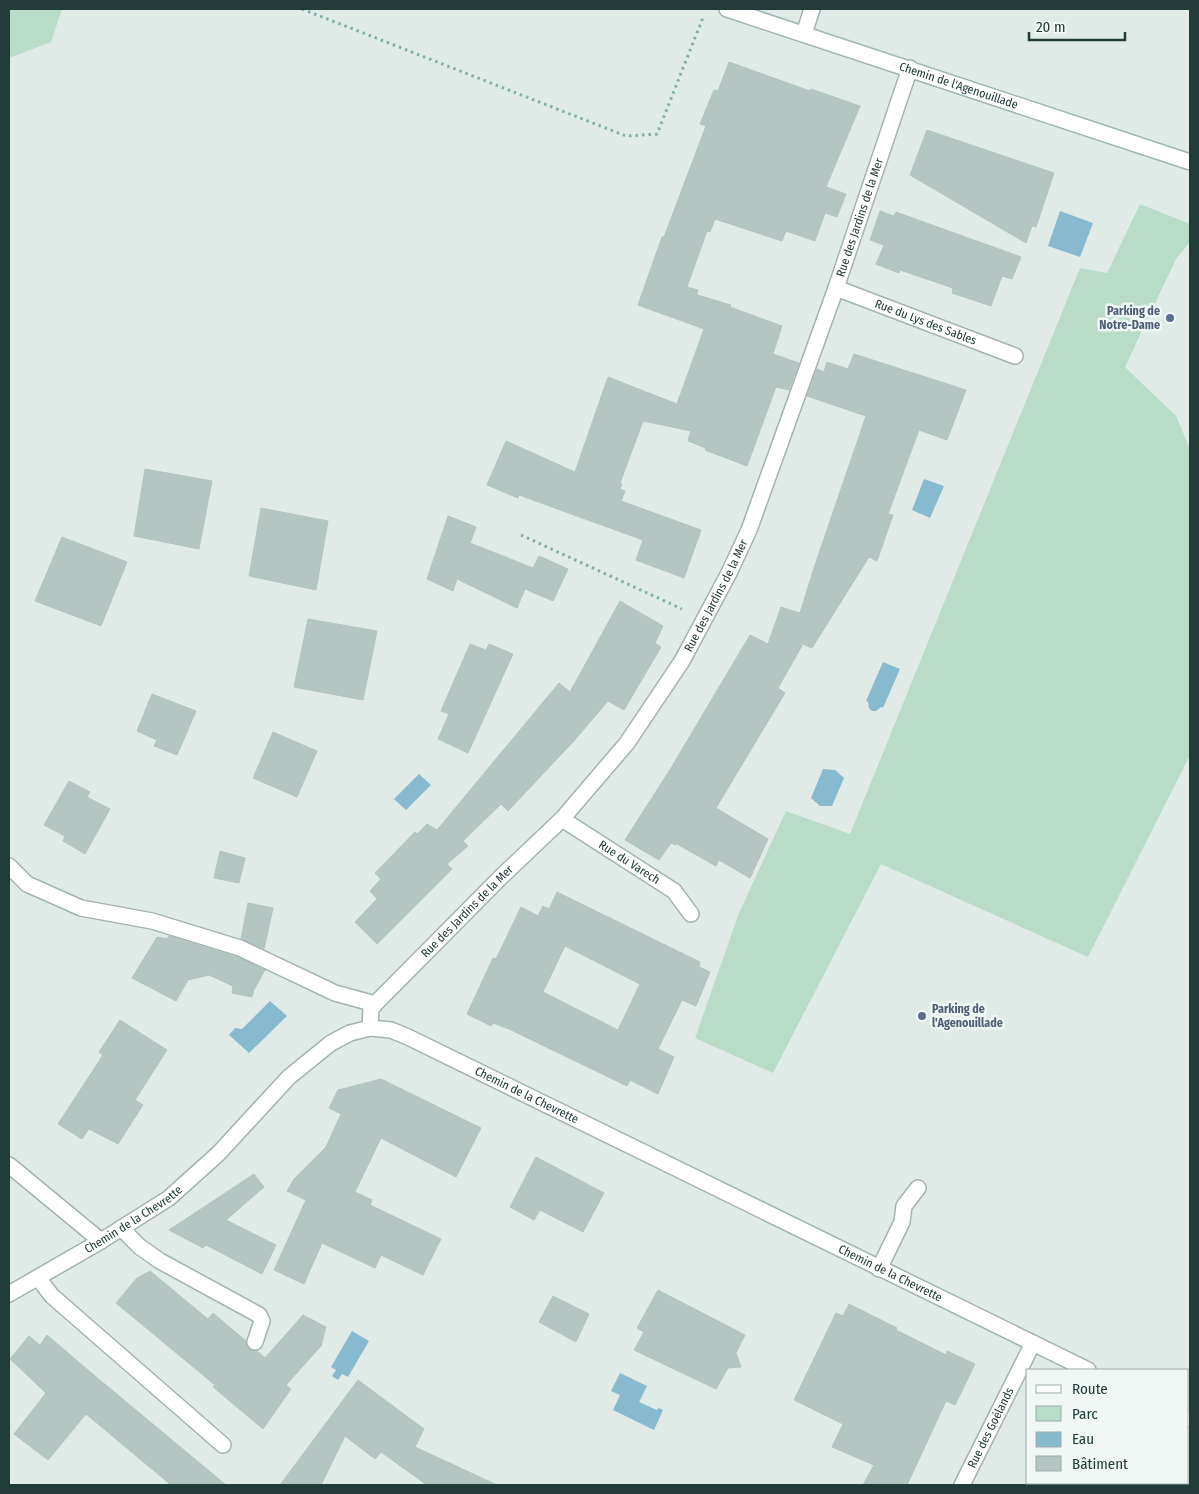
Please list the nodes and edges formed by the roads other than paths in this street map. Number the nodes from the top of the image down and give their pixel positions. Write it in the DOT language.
graph roads {
  1 [pos="727,9"];
  2 [pos="812,9"];
  3 [pos="804,34"];
  4 [pos="910,68"];
  5 [pos="1190,162"];
  6 [pos="836,288"];
  7 [pos="1015,356"];
  8 [pos="562,819"];
  9 [pos="9,866"];
  10 [pos="691,914"];
  11 [pos="375,1004"];
  12 [pos="370,1028"];
  13 [pos="9,1164"];
  14 [pos="918,1188"];
  15 [pos="121,1228"];
  16 [pos="101,1241"];
  17 [pos="879,1269"];
  18 [pos="38,1278"];
  19 [pos="9,1294"];
  20 [pos="255,1342"];
  21 [pos="1033,1343"];
  22 [pos="1086,1369"];
  23 [pos="223,1446"];
  24 [pos="962,1485"];
  1 -- 3 [label="street, Chemin de l'Agenouillade"];
  2 -- 3 [label="street"];
  3 -- 4 [label="street, Chemin de l'Agenouillade"];
  4 -- 5 [label="street, Chemin de l'Agenouillade"];
  4 -- 6 [label="street, Rue des Jardins de la Mer"];
  6 -- 7 [label="street, Rue du Lys des Sables"];
  6 -- 8 [label="street, Rue des Jardins de la Mer"];
  8 -- 10 [label="street, Rue du Varech"];
  8 -- 11 [label="street, Rue des Jardins de la Mer"];
  9 -- 11 [label="street"];
  11 -- 12 [label="street"];
  12 -- 15 [label="street, Chemin de la Chevrette"];
  12 -- 17 [label="street, Chemin de la Chevrette"];
  13 -- 16 [label="street"];
  14 -- 17 [label="street"];
  15 -- 16 [label="street, Chemin de la Chevrette"];
  15 -- 20 [label="street"];
  16 -- 18 [label="street, Chemin de la Chevrette"];
  17 -- 21 [label="street, Chemin de la Chevrette"];
  18 -- 19 [label="street, Chemin de la Chevrette"];
  18 -- 23 [label="street"];
  21 -- 22 [label="street, Chemin de la Chevrette"];
  21 -- 24 [label="street, Rue des Goélands"];
}
